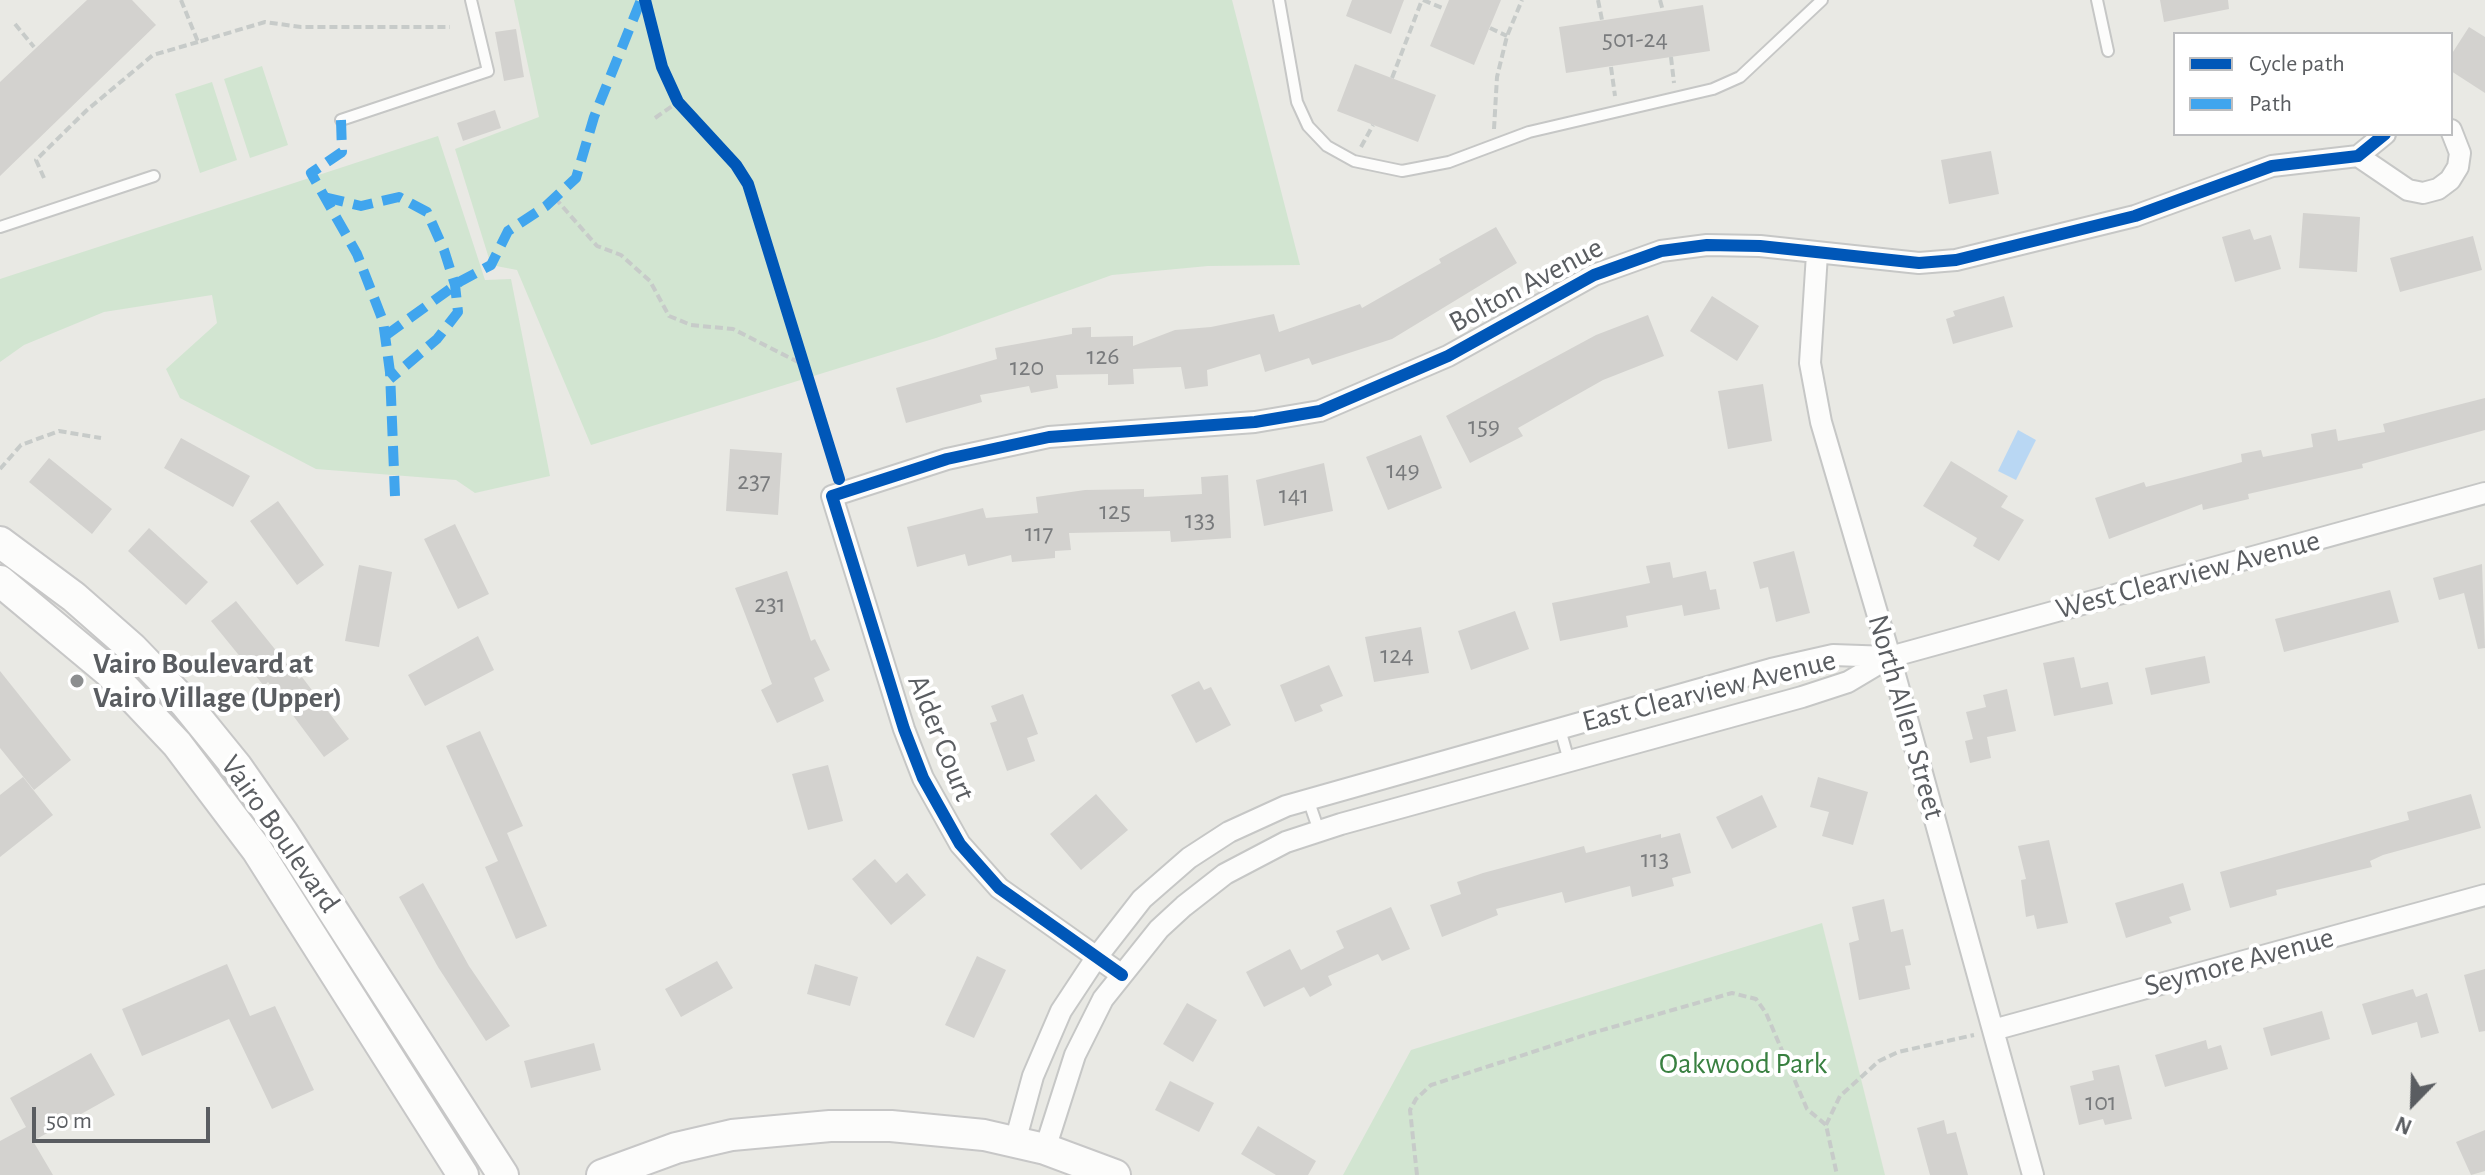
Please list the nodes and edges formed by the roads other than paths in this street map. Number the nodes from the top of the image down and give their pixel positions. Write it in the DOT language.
graph roads {
  1 [pos="471,0"];
  2 [pos="1279,0"];
  3 [pos="1822,0"];
  4 [pos="2097,0"];
  5 [pos="2108,51"];
  6 [pos="341,120"];
  7 [pos="2453,135"];
  8 [pos="2383,136"];
  9 [pos="2358,156"];
  10 [pos="154,176"];
  11 [pos="0,227"];
  12 [pos="1817,254"];
  13 [pos="2485,493"];
  14 [pos="832,496"];
  15 [pos="0,542"];
  16 [pos="0,581"];
  17 [pos="1890,657"];
  18 [pos="1560,729"];
  19 [pos="200,747"];
  20 [pos="1569,761"];
  21 [pos="1308,799"];
  22 [pos="1319,831"];
  23 [pos="270,841"];
  24 [pos="2485,895"];
  25 [pos="1096,958"];
  26 [pos="1122,975"];
  27 [pos="1984,1033"];
  28 [pos="1015,1142"];
  29 [pos="1045,1149"];
  30 [pos="463,1175"];
  31 [pos="503,1175"];
  32 [pos="602,1175"];
  33 [pos="1115,1175"];
  34 [pos="2033,1175"];
  1 -- 6 [label="lane"];
  2 -- 3 [label="lane"];
  4 -- 5 [label="lane"];
  7 -- 9 [label="street"];
  8 -- 9 [label="street"];
  9 -- 12 [label="street, Bolton Avenue"];
  10 -- 11 [label="lane"];
  12 -- 14 [label="street, Bolton Avenue"];
  12 -- 17 [label="street, North Allen Street"];
  13 -- 17 [label="street, West Clearview Avenue"];
  14 -- 25 [label="street, Alder Court"];
  15 -- 19 [label="street, Vairo Boulevard"];
  16 -- 19 [label="street, Vairo Boulevard"];
  17 -- 18 [label="street, East Clearview Avenue"];
  17 -- 20 [label="street, East Clearview Avenue"];
  17 -- 27 [label="street, North Allen Street"];
  18 -- 20 [label="lane"];
  18 -- 21 [label="street, East Clearview Avenue"];
  19 -- 23 [label="street, Vairo Boulevard"];
  20 -- 22 [label="street, East Clearview Avenue"];
  21 -- 22 [label="lane"];
  21 -- 25 [label="street, East Clearview Avenue"];
  22 -- 26 [label="street, East Clearview Avenue"];
  23 -- 30 [label="street, Vairo Boulevard"];
  23 -- 31 [label="street, Vairo Boulevard"];
  24 -- 27 [label="street, Seymore Avenue"];
  25 -- 26 [label="street, Alder Court"];
  25 -- 28 [label="street, East Clearview Avenue"];
  26 -- 29 [label="street, East Clearview Avenue"];
  27 -- 34 [label="street, North Allen Street"];
  28 -- 29 [label="street"];
  28 -- 32 [label="street"];
  29 -- 33 [label="street"];
}
